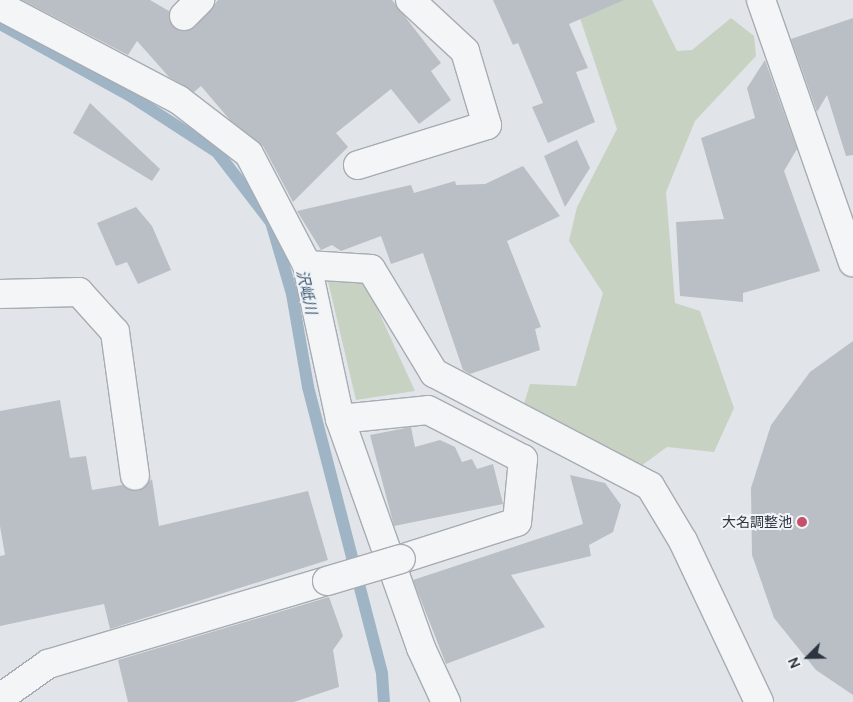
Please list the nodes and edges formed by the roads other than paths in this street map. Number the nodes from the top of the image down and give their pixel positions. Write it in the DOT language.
graph roads {
  1 [pos="410,0"];
  2 [pos="761,0"];
  3 [pos="0,6"];
  4 [pos="358,165"];
  5 [pos="853,262"];
  6 [pos="307,265"];
  7 [pos="0,294"];
  8 [pos="340,420"];
  9 [pos="135,476"];
  10 [pos="0,698"];
  11 [pos="446,702"];
  12 [pos="759,702"];
  1 -- 4 [label="street"];
  2 -- 5 [label="street"];
  3 -- 6 [label="street"];
  6 -- 8 [label="street"];
  6 -- 12 [label="street"];
  7 -- 9 [label="street"];
  8 -- 10 [label="street, bridge"];
  8 -- 11 [label="street"];
}
